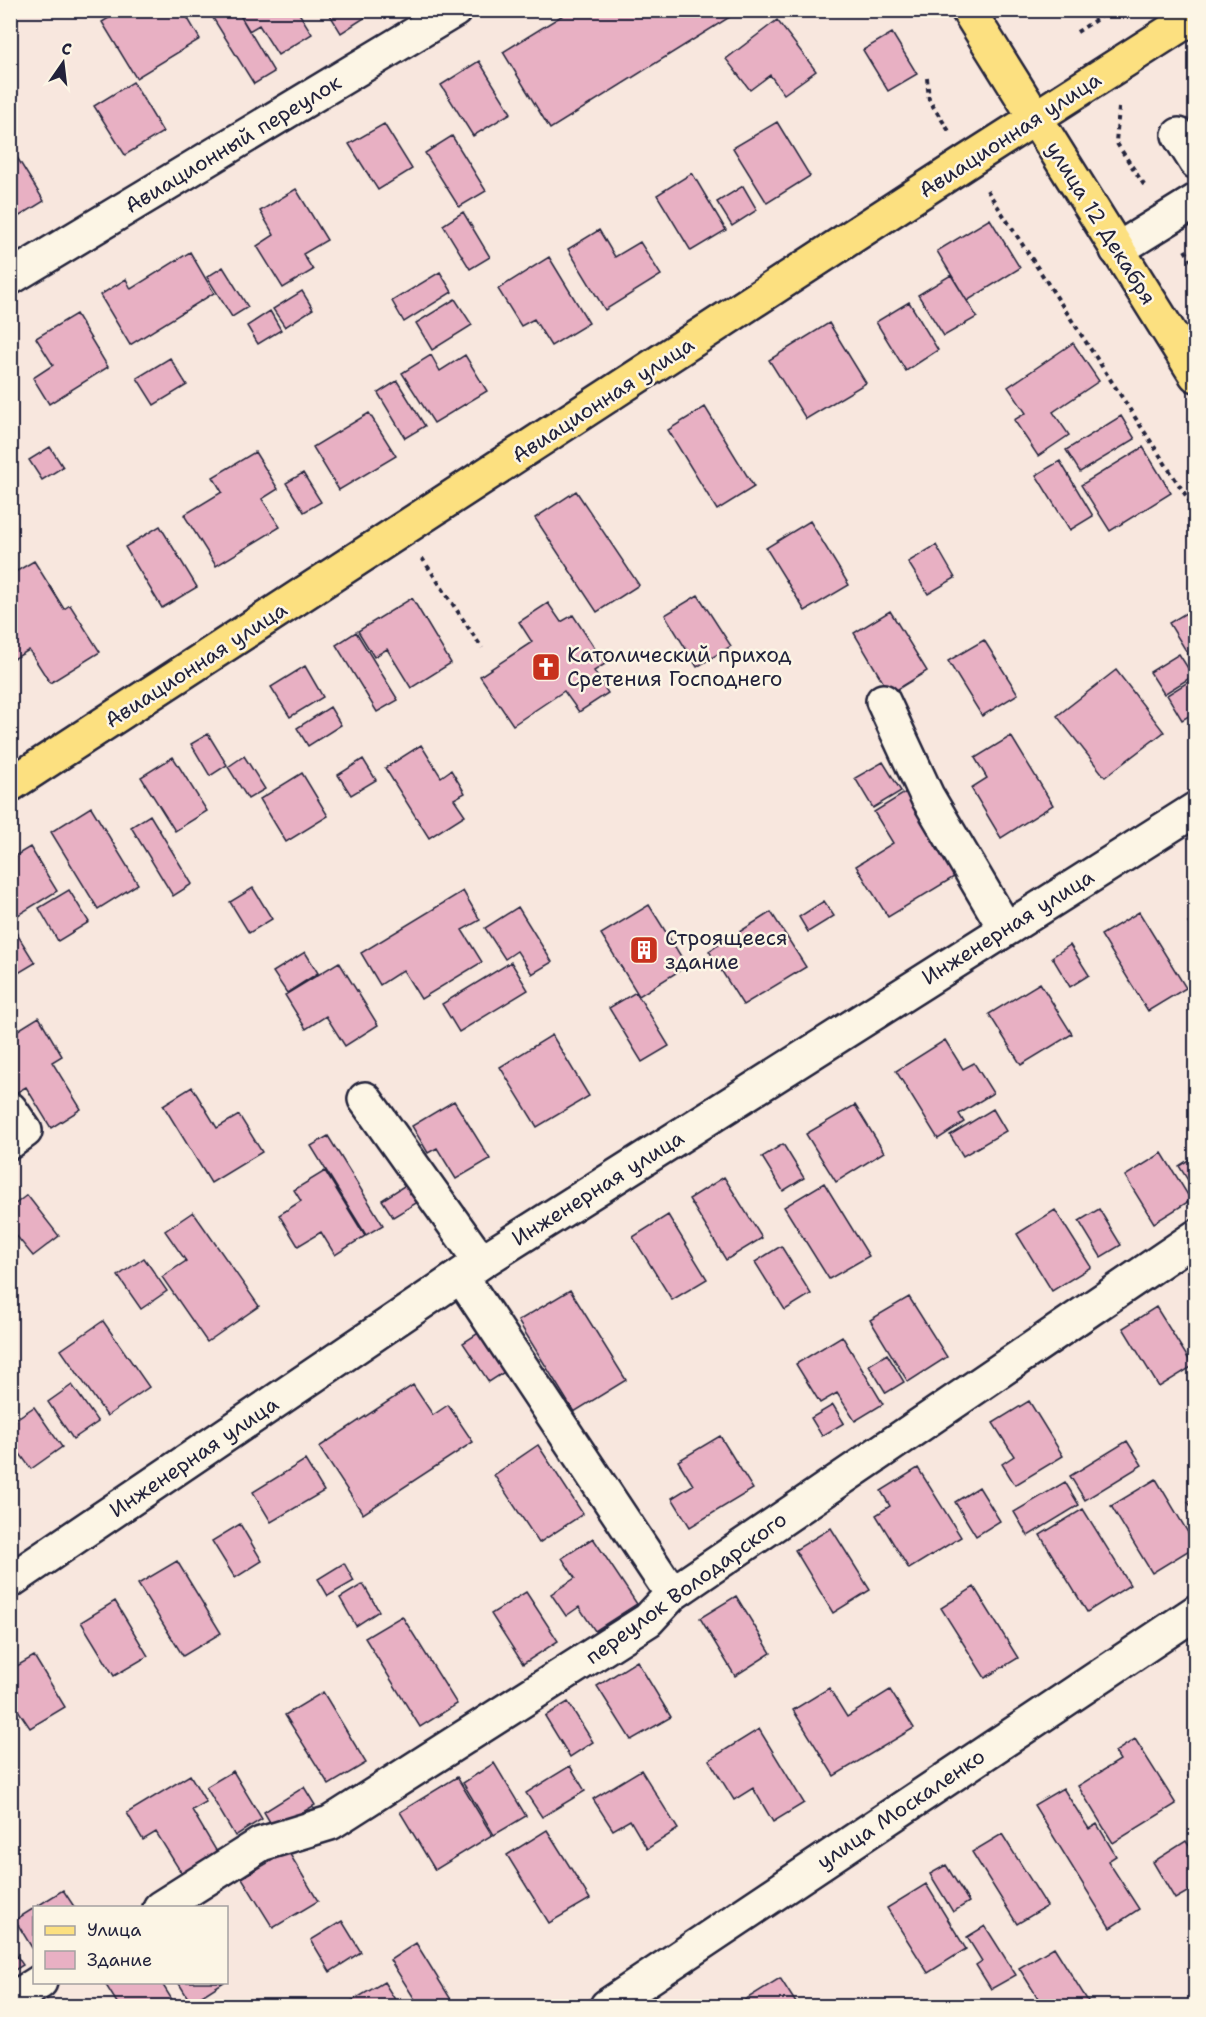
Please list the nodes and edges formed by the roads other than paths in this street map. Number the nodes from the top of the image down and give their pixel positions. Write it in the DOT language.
graph roads {
  1 [pos="455,10"];
  2 [pos="968,10"];
  3 [pos="1196,15"];
  4 [pos="1035,119"];
  5 [pos="1196,201"];
  6 [pos="1117,250"];
  7 [pos="10,278"];
  8 [pos="1196,375"];
  9 [pos="883,701"];
  10 [pos="10,785"];
  11 [pos="1196,809"];
  12 [pos="1005,928"];
  13 [pos="365,1099"];
  14 [pos="10,1109"];
  15 [pos="10,1142"];
  16 [pos="1196,1237"];
  17 [pos="471,1269"];
  18 [pos="10,1581"];
  19 [pos="672,1594"];
  20 [pos="1196,1612"];
  21 [pos="163,1906"];
  22 [pos="38,1984"];
  23 [pos="10,2001"];
  24 [pos="607,2007"];
  1 -- 7 [label="street, Авиационный переулок"];
  2 -- 4 [label="main road, улица 12 Декабря"];
  3 -- 4 [label="main road, Авиационная улица"];
  4 -- 6 [label="main road, улица 12 Декабря"];
  4 -- 10 [label="main road, Авиационная улица"];
  5 -- 6 [label="street"];
  6 -- 8 [label="main road, улица 12 Декабря"];
  9 -- 12 [label="street"];
  11 -- 12 [label="street, Инженерная улица"];
  12 -- 17 [label="street, Инженерная улица"];
  13 -- 17 [label="street"];
  14 -- 15 [label="street"];
  16 -- 19 [label="street, переулок Володарского"];
  17 -- 18 [label="street, Инженерная улица"];
  17 -- 19 [label="street"];
  19 -- 21 [label="street, переулок Володарского"];
  20 -- 24 [label="street, улица Москаленко"];
  22 -- 23 [label="street"];
}
